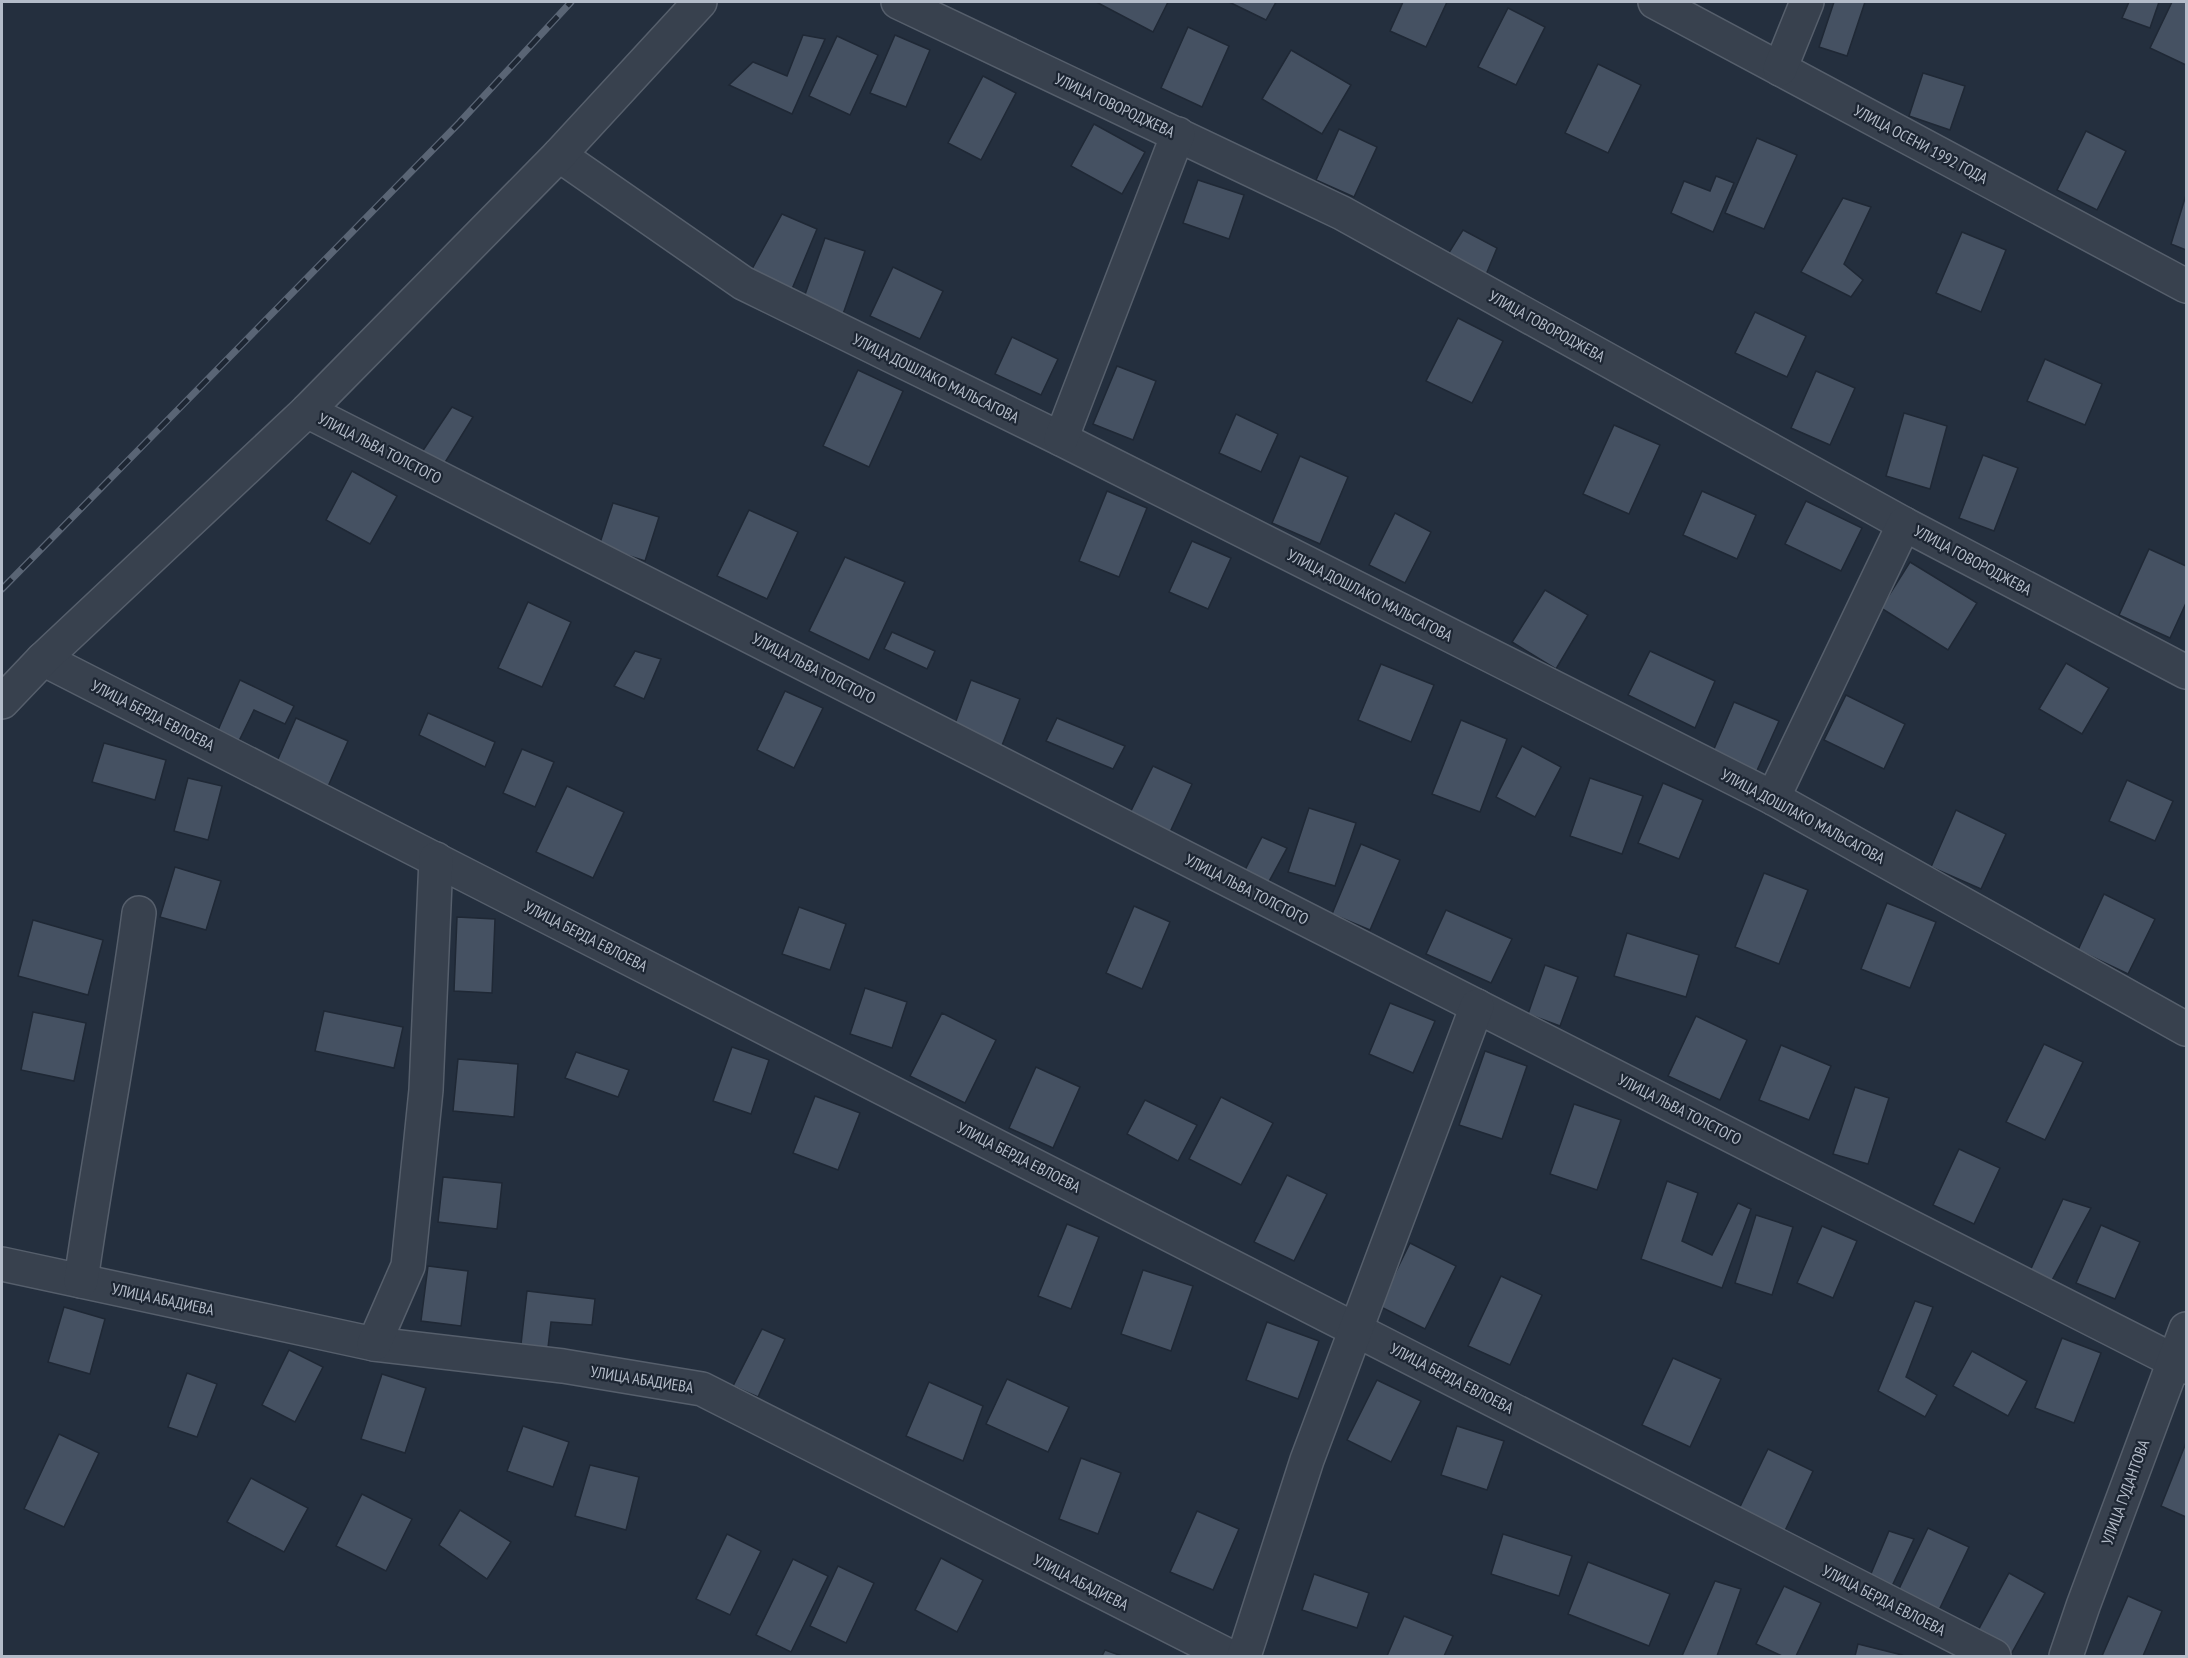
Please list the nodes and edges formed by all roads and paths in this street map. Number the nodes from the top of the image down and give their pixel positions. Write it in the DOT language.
graph roads {
  1 [pos="699,2"];
  2 [pos="898,2"];
  3 [pos="1655,2"];
  4 [pos="1807,2"];
  5 [pos="1780,69"];
  6 [pos="1178,134"];
  7 [pos="559,155"];
  8 [pos="2187,286"];
  9 [pos="307,411"];
  10 [pos="1060,439"];
  11 [pos="1904,524"];
  12 [pos="43,659"];
  13 [pos="2187,672"];
  14 [pos="2,702"];
  15 [pos="1773,798"];
  16 [pos="436,859"];
  17 [pos="139,913"];
  18 [pos="1477,1006"];
  19 [pos="2187,1029"];
  20 [pos="2,1264"];
  21 [pos="81,1281"];
  22 [pos="1355,1328"];
  23 [pos="2187,1329"];
  24 [pos="374,1344"];
  25 [pos="2181,1363"];
  26 [pos="1229,1656"];
  27 [pos="1244,1656"];
  28 [pos="1994,1656"];
  29 [pos="2066,1656"];
  1 -- 7 [label="street"];
  2 -- 6 [label="street, УЛИЦА ГОВОРОДЖЕВА"];
  3 -- 5 [label="street, УЛИЦА ОСЕНИ 1992 ГОДА"];
  4 -- 5 [label="street"];
  5 -- 8 [label="street, УЛИЦА ОСЕНИ 1992 ГОДА"];
  6 -- 10 [label="street"];
  6 -- 11 [label="street, УЛИЦА ГОВОРОДЖЕВА"];
  7 -- 9 [label="street"];
  7 -- 10 [label="street, УЛИЦА ДОШЛАКО МАЛЬСАГОВА"];
  9 -- 12 [label="street"];
  9 -- 18 [label="street, УЛИЦА ЛЬВА ТОЛСТОГО"];
  10 -- 15 [label="street, УЛИЦА ДОШЛАКО МАЛЬСАГОВА"];
  11 -- 13 [label="street, УЛИЦА ГОВОРОДЖЕВА"];
  11 -- 15 [label="street"];
  12 -- 14 [label="street"];
  12 -- 16 [label="street, УЛИЦА БЕРДА ЕВЛОЕВА"];
  15 -- 19 [label="street, УЛИЦА ДОШЛАКО МАЛЬСАГОВА"];
  16 -- 22 [label="street, УЛИЦА БЕРДА ЕВЛОЕВА"];
  16 -- 24 [label="street"];
  17 -- 21 [label="street"];
  18 -- 22 [label="street"];
  18 -- 25 [label="street, УЛИЦА ЛЬВА ТОЛСТОГО"];
  20 -- 21 [label="street, УЛИЦА АБАДИЕВА"];
  21 -- 24 [label="street, УЛИЦА АБАДИЕВА"];
  22 -- 27 [label="street"];
  22 -- 28 [label="street, УЛИЦА БЕРДА ЕВЛОЕВА"];
  23 -- 25 [label="street, УЛИЦА ГУДАНТОВА"];
  24 -- 26 [label="street, УЛИЦА АБАДИЕВА"];
  25 -- 29 [label="street, УЛИЦА ГУДАНТОВА"];
}
